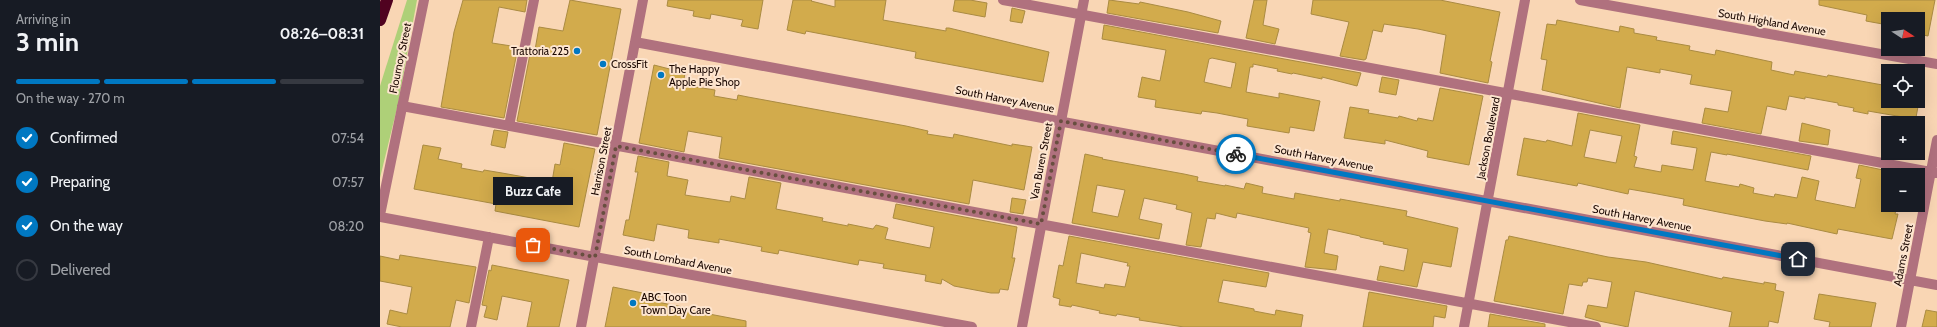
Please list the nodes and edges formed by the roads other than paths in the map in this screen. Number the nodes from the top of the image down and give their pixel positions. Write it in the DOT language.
graph roads {
  1 [pos="387,0"];
  2 [pos="424,0"];
  3 [pos="534,0"];
  4 [pos="643,0"];
  5 [pos="1003,0"];
  6 [pos="1084,0"];
  7 [pos="1525,0"];
  8 [pos="1580,0"];
  9 [pos="1081,14"];
  10 [pos="380,20"];
  11 [pos="635,42"];
  12 [pos="1937,64"];
  13 [pos="1508,94"];
  14 [pos="402,106"];
  15 [pos="1061,121"];
  16 [pos="510,126"];
  17 [pos="1937,140"];
  18 [pos="616,146"];
  19 [pos="1934,172"];
  20 [pos="1488,201"];
  21 [pos="380,216"];
  22 [pos="1041,224"];
  23 [pos="489,237"];
  24 [pos="595,257"];
  25 [pos="1910,280"];
  26 [pos="1937,285"];
  27 [pos="1468,304"];
  28 [pos="471,327"];
  29 [pos="581,327"];
  30 [pos="972,327"];
  31 [pos="1022,327"];
  32 [pos="1464,327"];
  33 [pos="1596,327"];
  34 [pos="1901,327"];
  1 -- 10 [label="highway"];
  2 -- 14 [label="street, Flournoy Street"];
  3 -- 16 [label="street"];
  4 -- 11 [label="street, Harrison Street"];
  5 -- 9 [label="street"];
  6 -- 9 [label="street, Van Buren Street"];
  7 -- 13 [label="street, Jackson Boulevard"];
  8 -- 12 [label="street, South Highland Avenue"];
  9 -- 13 [label="street"];
  9 -- 15 [label="street, Van Buren Street"];
  11 -- 15 [label="street, South Harvey Avenue"];
  11 -- 18 [label="street, Harrison Street"];
  13 -- 19 [label="street"];
  13 -- 20 [label="street, Jackson Boulevard"];
  14 -- 16 [label="street"];
  14 -- 21 [label="street, Flournoy Street"];
  15 -- 20 [label="street, South Harvey Avenue"];
  15 -- 22 [label="street, Van Buren Street"];
  16 -- 18 [label="street"];
  17 -- 19 [label="street, Adams Street"];
  18 -- 22 [label="street"];
  18 -- 24 [label="street, Harrison Street"];
  19 -- 25 [label="street, Adams Street"];
  20 -- 25 [label="street, South Harvey Avenue"];
  20 -- 27 [label="street, Jackson Boulevard"];
  21 -- 23 [label="street, South Lombard Avenue"];
  22 -- 27 [label="street"];
  22 -- 31 [label="street, Van Buren Street"];
  23 -- 24 [label="street, South Lombard Avenue"];
  23 -- 28 [label="street"];
  24 -- 29 [label="street, Harrison Street"];
  24 -- 30 [label="street, South Lombard Avenue"];
  25 -- 26 [label="street, South Harvey Avenue"];
  25 -- 34 [label="street, Adams Street"];
  27 -- 32 [label="street, Jackson Boulevard"];
  27 -- 33 [label="street"];
}
